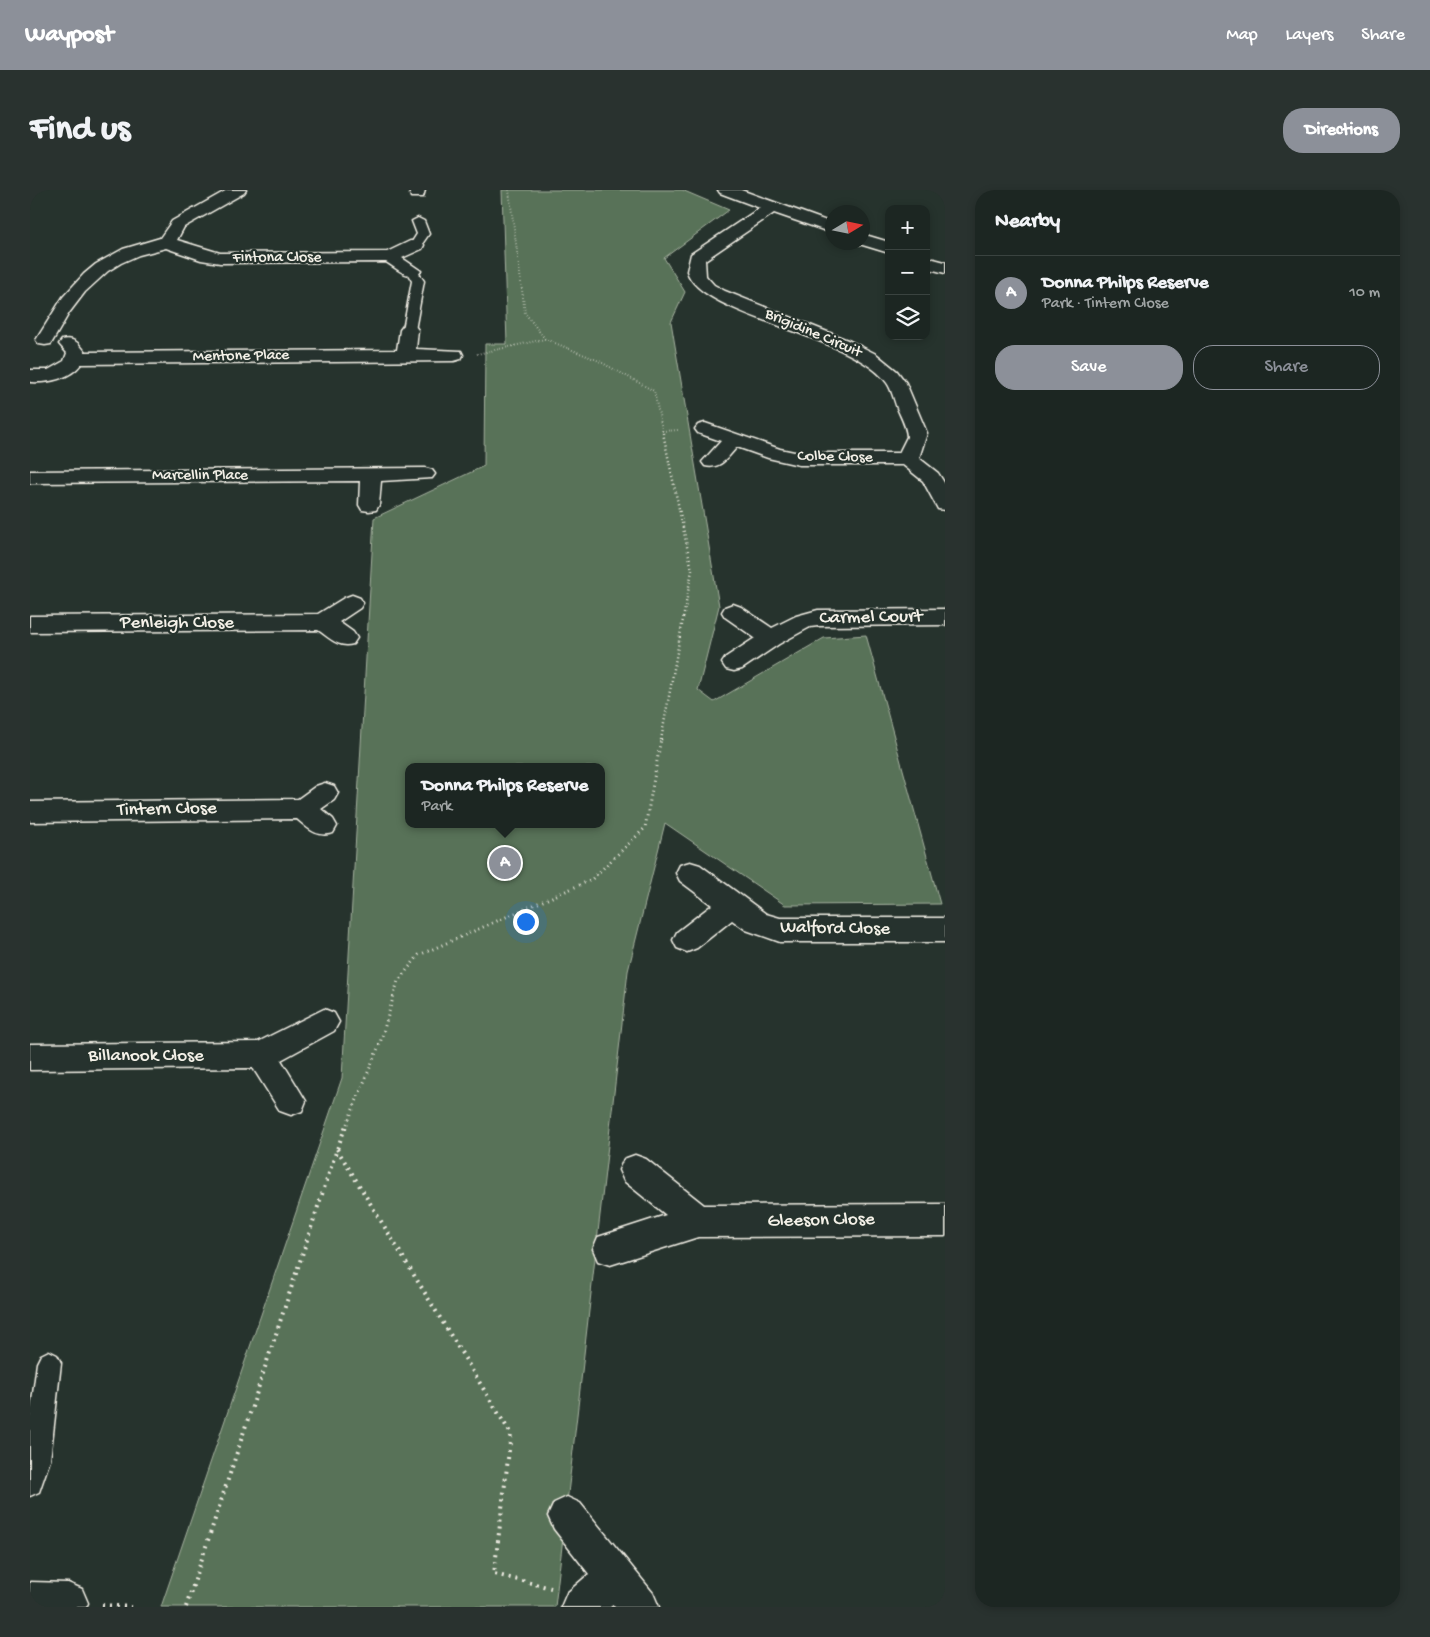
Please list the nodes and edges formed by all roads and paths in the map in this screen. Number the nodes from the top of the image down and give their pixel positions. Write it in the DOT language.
graph roads {
  1 [pos="238,190"];
  2 [pos="509,190"];
  3 [pos="726,190"];
  4 [pos="772,207"];
  5 [pos="418,221"];
  6 [pos="825,226"];
  7 [pos="166,242"];
  8 [pos="870,242"];
  9 [pos="416,245"];
  10 [pos="885,247"];
  11 [pos="390,257"];
  12 [pos="930,263"];
  13 [pos="945,268"];
  14 [pos="412,271"];
  15 [pos="409,330"];
  16 [pos="545,339"];
  17 [pos="38,342"];
  18 [pos="406,355"];
  19 [pos="454,355"];
  20 [pos="76,358"];
  21 [pos="32,382"];
  22 [pos="705,429"];
  23 [pos="734,439"];
  24 [pos="909,459"];
  25 [pos="712,462"];
  26 [pos="424,474"];
  27 [pos="370,475"];
  28 [pos="30,477"];
  29 [pos="945,504"];
  30 [pos="369,505"];
  31 [pos="352,603"];
  32 [pos="733,612"];
  33 [pos="945,617"];
  34 [pos="323,622"];
  35 [pos="30,624"];
  36 [pos="345,638"];
  37 [pos="771,638"];
  38 [pos="734,663"];
  39 [pos="325,793"];
  40 [pos="303,808"];
  41 [pos="30,812"];
  42 [pos="324,826"];
  43 [pos="690,873"];
  44 [pos="732,905"];
  45 [pos="945,930"];
  46 [pos="687,940"];
  47 [pos="324,1022"];
  48 [pos="261,1055"];
  49 [pos="30,1057"];
  50 [pos="292,1101"];
  51 [pos="337,1149"];
  52 [pos="635,1170"];
  53 [pos="945,1220"];
  54 [pos="698,1221"];
  55 [pos="610,1248"];
  56 [pos="50,1363"];
  57 [pos="30,1484"];
  58 [pos="567,1516"];
  59 [pos="615,1576"];
  60 [pos="568,1599"];
  61 [pos="30,1602"];
  62 [pos="68,1603"];
  63 [pos="186,1607"];
  64 [pos="639,1607"];
  1 -- 7 [label="street"];
  2 -- 16 [label="path"];
  3 -- 4 [label="street"];
  4 -- 6 [label="street"];
  4 -- 24 [label="street, Brigidine Circuit"];
  5 -- 9 [label="lane, Fintona Close"];
  7 -- 11 [label="street, Fintona Close"];
  7 -- 17 [label="street"];
  8 -- 10 [label="street"];
  9 -- 11 [label="street, Fintona Close"];
  11 -- 14 [label="street"];
  12 -- 13 [label="street"];
  14 -- 15 [label="lane"];
  15 -- 18 [label="street"];
  16 -- 19 [label="path"];
  16 -- 51 [label="path"];
  17 -- 20 [label="street"];
  18 -- 19 [label="street, Mentone Place"];
  18 -- 20 [label="street, Mentone Place"];
  20 -- 21 [label="street"];
  22 -- 23 [label="street, Colbe Close"];
  23 -- 24 [label="street, Colbe Close"];
  23 -- 25 [label="street"];
  24 -- 29 [label="street"];
  26 -- 27 [label="street, Marcellin Place"];
  27 -- 28 [label="street, Marcellin Place"];
  27 -- 30 [label="street"];
  31 -- 34 [label="street"];
  32 -- 37 [label="street"];
  33 -- 37 [label="street, Carmel Court"];
  34 -- 35 [label="street, Penleigh Close"];
  34 -- 36 [label="street"];
  37 -- 38 [label="street, Carmel Court"];
  39 -- 40 [label="street"];
  40 -- 41 [label="street, Tintern Close"];
  40 -- 42 [label="street"];
  43 -- 44 [label="street, Walford Close"];
  44 -- 45 [label="street, Walford Close"];
  44 -- 46 [label="street"];
  47 -- 48 [label="street, Billanook Close"];
  48 -- 49 [label="street, Billanook Close"];
  48 -- 50 [label="street"];
  51 -- 60 [label="path"];
  51 -- 63 [label="path"];
  52 -- 54 [label="street"];
  53 -- 54 [label="street, Gleeson Close"];
  54 -- 55 [label="street, Gleeson Close"];
  56 -- 57 [label="lane"];
  58 -- 59 [label="street"];
  59 -- 60 [label="street"];
  59 -- 64 [label="street"];
  61 -- 62 [label="street"];
}
